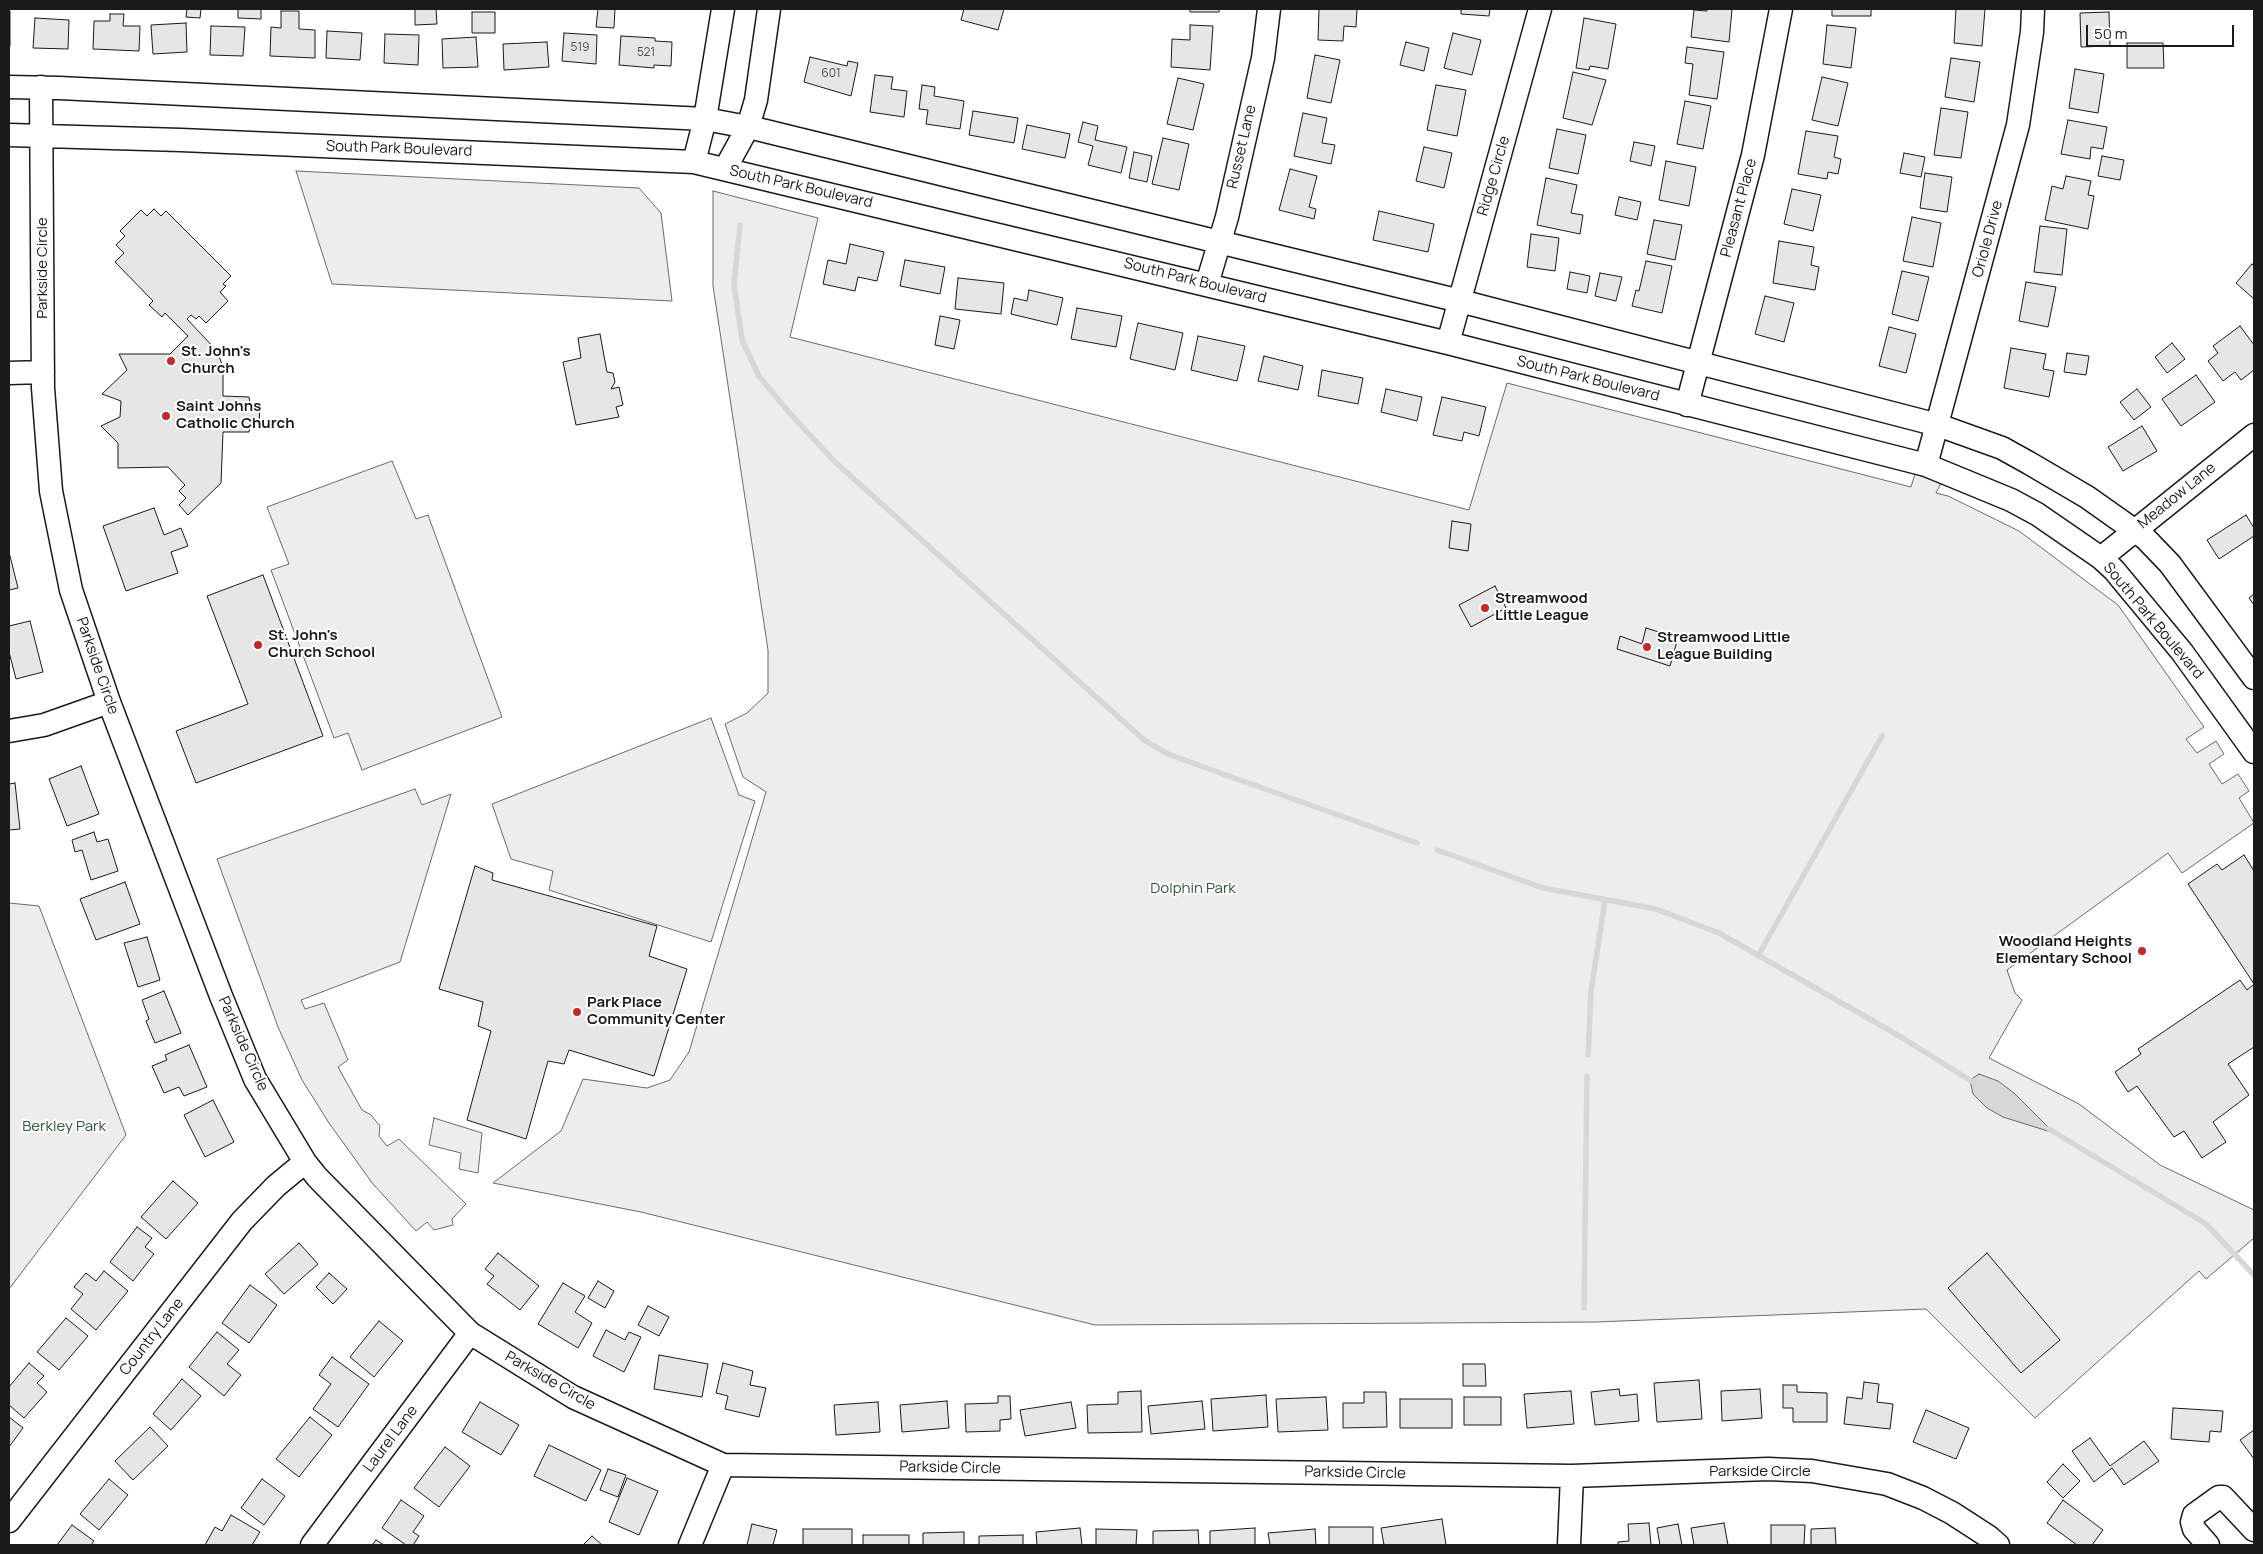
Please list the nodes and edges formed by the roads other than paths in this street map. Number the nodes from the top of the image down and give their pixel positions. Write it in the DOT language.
graph roads {
  1 [pos="723,9"];
  2 [pos="769,9"];
  3 [pos="1269,9"];
  4 [pos="1540,9"];
  5 [pos="1781,9"];
  6 [pos="2033,9"];
  7 [pos="9,87"];
  8 [pos="41,88"];
  9 [pos="705,119"];
  10 [pos="748,127"];
  11 [pos="9,135"];
  12 [pos="41,135"];
  13 [pos="694,162"];
  14 [pos="725,169"];
  15 [pos="1220,242"];
  16 [pos="1207,284"];
  17 [pos="1460,301"];
  18 [pos="1448,343"];
  19 [pos="1698,363"];
  20 [pos="43,372"];
  21 [pos="9,373"];
  22 [pos="1687,404"];
  23 [pos="1938,425"];
  24 [pos="2254,435"];
  25 [pos="1926,466"];
  26 [pos="2134,530"];
  27 [pos="2101,558"];
  28 [pos="2254,678"];
  29 [pos="109,702"];
  30 [pos="9,731"];
  31 [pos="2252,744"];
  32 [pos="305,1162"];
  33 [pos="470,1333"];
  34 [pos="723,1465"];
  35 [pos="1572,1476"];
  36 [pos="9,1521"];
  37 [pos="2254,1530"];
  38 [pos="312,1545"];
  39 [pos="690,1545"];
  40 [pos="1569,1545"];
  41 [pos="1998,1545"];
  42 [pos="2208,1545"];
  1 -- 9 [label="street"];
  2 -- 10 [label="street"];
  3 -- 15 [label="street, Russet Lane"];
  4 -- 17 [label="street, Ridge Circle"];
  5 -- 19 [label="street, Pleasant Place"];
  6 -- 23 [label="street, Oriole Drive"];
  7 -- 8 [label="street"];
  8 -- 9 [label="street"];
  8 -- 12 [label="street, Parkside Circle"];
  9 -- 10 [label="street"];
  9 -- 13 [label="street"];
  10 -- 14 [label="street"];
  10 -- 15 [label="street"];
  11 -- 12 [label="street, South Park Boulevard"];
  12 -- 13 [label="street, South Park Boulevard"];
  12 -- 20 [label="street, Parkside Circle"];
  13 -- 14 [label="street, South Park Boulevard"];
  14 -- 16 [label="street, South Park Boulevard"];
  15 -- 16 [label="street, Russet Lane"];
  15 -- 17 [label="street"];
  16 -- 18 [label="street, South Park Boulevard"];
  17 -- 18 [label="street, Ridge Circle"];
  17 -- 19 [label="street"];
  18 -- 22 [label="street, South Park Boulevard"];
  19 -- 22 [label="street, Pleasant Place"];
  19 -- 23 [label="street"];
  20 -- 21 [label="street"];
  20 -- 29 [label="street, Parkside Circle"];
  22 -- 25 [label="street, South Park Boulevard"];
  23 -- 25 [label="street, Oriole Drive"];
  23 -- 26 [label="street"];
  24 -- 26 [label="street, Meadow Lane"];
  25 -- 27 [label="street, South Park Boulevard"];
  26 -- 27 [label="street, Meadow Lane"];
  26 -- 28 [label="street"];
  27 -- 31 [label="street, South Park Boulevard"];
  29 -- 30 [label="street"];
  29 -- 32 [label="street, Parkside Circle"];
  32 -- 33 [label="street, Parkside Circle"];
  32 -- 36 [label="street, Country Lane"];
  33 -- 34 [label="street, Parkside Circle"];
  33 -- 38 [label="street, Laurel Lane"];
  34 -- 35 [label="street, Parkside Circle"];
  34 -- 39 [label="street"];
  35 -- 40 [label="street"];
  35 -- 41 [label="street, Parkside Circle"];
  37 -- 42 [label="street"];
}
